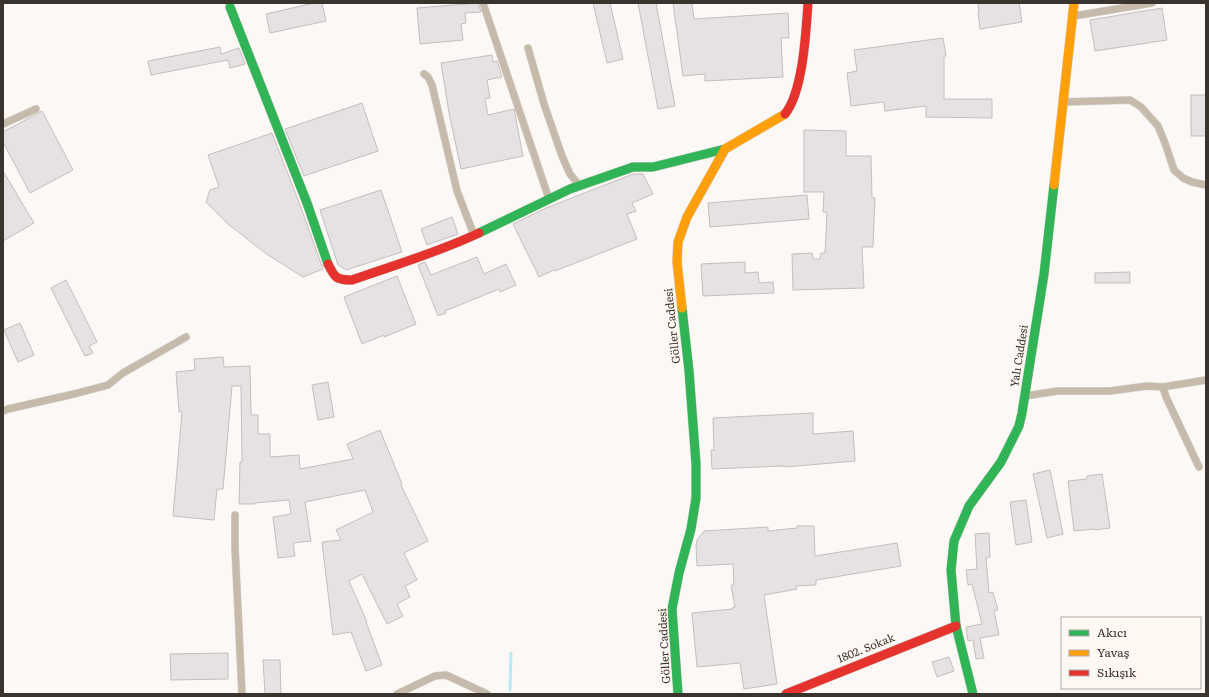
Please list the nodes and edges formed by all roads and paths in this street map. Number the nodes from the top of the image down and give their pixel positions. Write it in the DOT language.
graph roads {
  1 [pos="483,3"];
  2 [pos="808,3"];
  3 [pos="1074,3"];
  4 [pos="1152,3"];
  5 [pos="230,6"];
  6 [pos="1074,16"];
  7 [pos="528,48"];
  8 [pos="424,74"];
  9 [pos="1064,102"];
  10 [pos="36,109"];
  11 [pos="3,124"];
  12 [pos="725,149"];
  13 [pos="1206,185"];
  14 [pos="580,186"];
  15 [pos="549,199"];
  16 [pos="474,235"];
  17 [pos="186,337"];
  18 [pos="1206,380"];
  19 [pos="1163,386"];
  20 [pos="1026,396"];
  21 [pos="3,411"];
  22 [pos="1199,467"];
  23 [pos="235,516"];
  24 [pos="956,626"];
  25 [pos="242,694"];
  26 [pos="397,694"];
  27 [pos="487,694"];
  28 [pos="678,694"];
  29 [pos="786,694"];
  30 [pos="973,694"];
  1 -- 15 [label="street"];
  2 -- 12 [label="street"];
  3 -- 6 [label="street, Yalı Caddesi"];
  4 -- 6 [label="street"];
  5 -- 16 [label="street"];
  6 -- 9 [label="street, Yalı Caddesi"];
  7 -- 14 [label="street"];
  8 -- 16 [label="street"];
  9 -- 13 [label="street"];
  9 -- 20 [label="street, Yalı Caddesi"];
  10 -- 11 [label="street"];
  12 -- 14 [label="street"];
  12 -- 28 [label="street, Göller Caddesi"];
  14 -- 15 [label="street"];
  15 -- 16 [label="street"];
  17 -- 21 [label="street"];
  18 -- 19 [label="street"];
  19 -- 20 [label="street"];
  19 -- 22 [label="street"];
  20 -- 24 [label="street, Yalı Caddesi"];
  23 -- 25 [label="street"];
  24 -- 29 [label="street, 1802. Sokak"];
  24 -- 30 [label="street, Yalı Caddesi"];
  26 -- 27 [label="street"];
}
